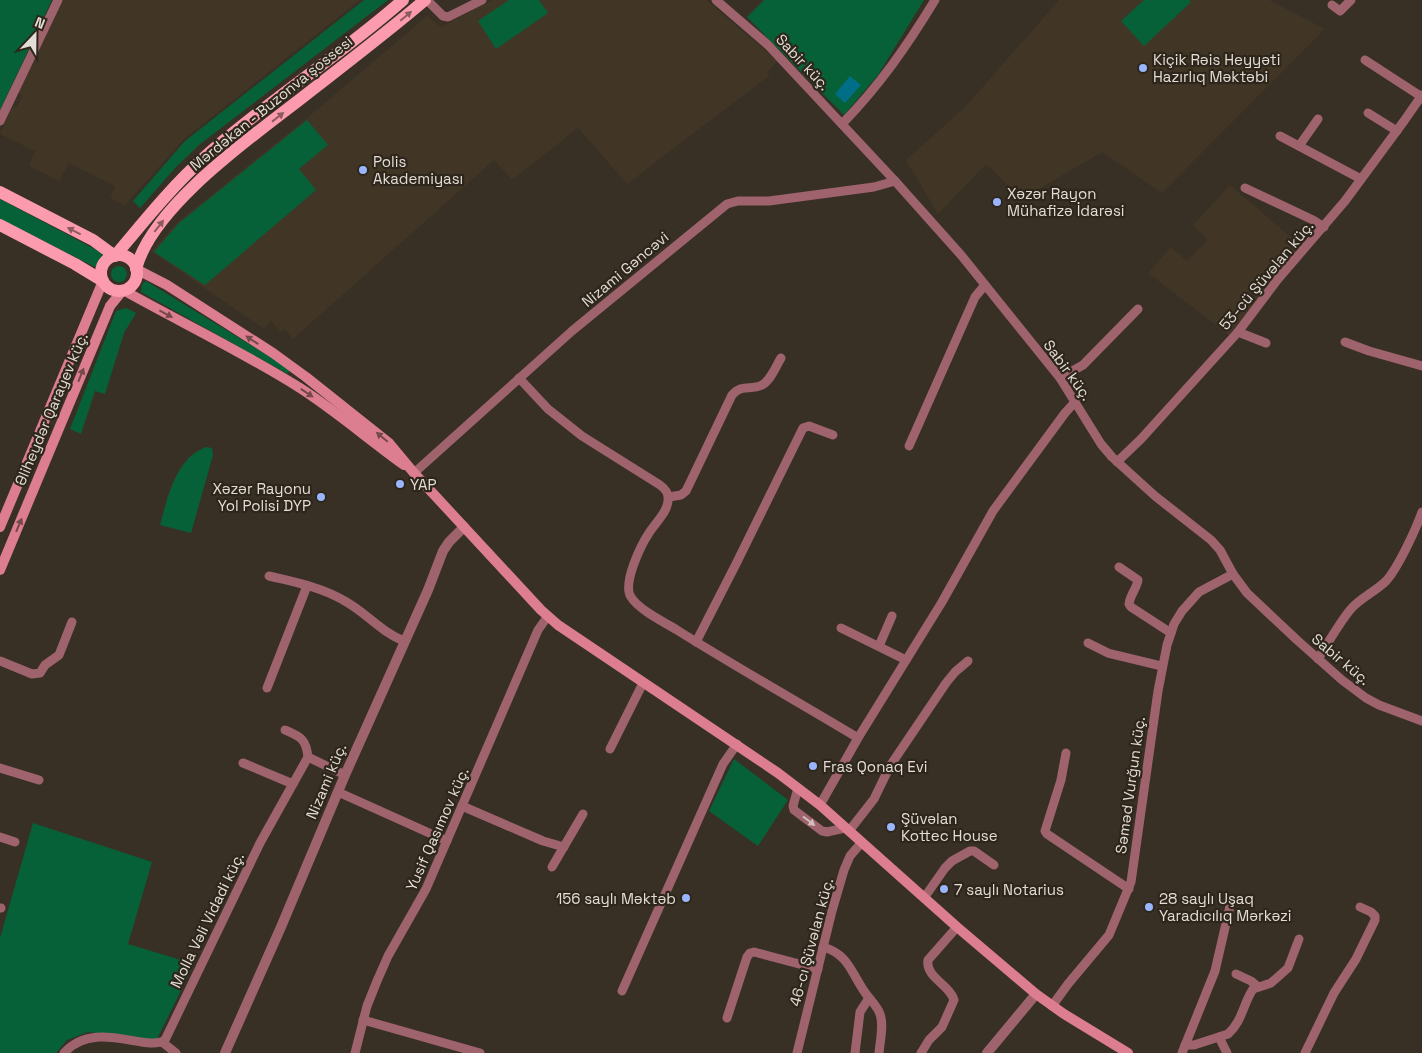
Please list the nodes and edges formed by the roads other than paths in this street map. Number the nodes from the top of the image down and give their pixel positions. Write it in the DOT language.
graph roads {
  1 [pos="58,0"];
  2 [pos="402,0"];
  3 [pos="426,0"];
  4 [pos="482,0"];
  5 [pos="716,0"];
  6 [pos="935,0"];
  7 [pos="1351,0"];
  8 [pos="1332,5"];
  9 [pos="1365,60"];
  10 [pos="1422,96"];
  11 [pos="1368,113"];
  12 [pos="1318,119"];
  13 [pos="0,121"];
  14 [pos="842,124"];
  15 [pos="1397,131"];
  16 [pos="1280,136"];
  17 [pos="1299,146"];
  18 [pos="1362,179"];
  19 [pos="896,180"];
  20 [pos="1245,188"];
  21 [pos="0,192"];
  22 [pos="0,225"];
  23 [pos="1324,227"];
  24 [pos="115,256"];
  25 [pos="136,269"];
  26 [pos="103,281"];
  27 [pos="985,285"];
  28 [pos="123,290"];
  29 [pos="1138,309"];
  30 [pos="1238,332"];
  31 [pos="1345,342"];
  32 [pos="1266,343"];
  33 [pos="781,358"];
  34 [pos="1422,366"];
  35 [pos="519,378"];
  36 [pos="1060,378"];
  37 [pos="1075,402"];
  38 [pos="833,435"];
  39 [pos="909,446"];
  40 [pos="33,449"];
  41 [pos="48,455"];
  42 [pos="1117,462"];
  43 [pos="414,473"];
  44 [pos="668,497"];
  45 [pos="1422,512"];
  46 [pos="464,527"];
  47 [pos="0,528"];
  48 [pos="1119,566"];
  49 [pos="0,570"];
  50 [pos="1232,574"];
  51 [pos="269,576"];
  52 [pos="307,586"];
  53 [pos="548,616"];
  54 [pos="892,616"];
  55 [pos="72,622"];
  56 [pos="841,628"];
  57 [pos="1171,633"];
  58 [pos="404,641"];
  59 [pos="696,642"];
  60 [pos="1088,643"];
  61 [pos="879,646"];
  62 [pos="1318,659"];
  63 [pos="906,660"];
  64 [pos="0,661"];
  65 [pos="968,661"];
  66 [pos="1162,666"];
  67 [pos="642,683"];
  68 [pos="268,688"];
  69 [pos="1422,721"];
  70 [pos="286,730"];
  71 [pos="858,738"];
  72 [pos="737,744"];
  73 [pos="610,749"];
  74 [pos="1066,753"];
  75 [pos="308,757"];
  76 [pos="243,763"];
  77 [pos="0,768"];
  78 [pos="345,774"];
  79 [pos="39,780"];
  80 [pos="293,784"];
  81 [pos="798,788"];
  82 [pos="338,792"];
  83 [pos="820,805"];
  84 [pos="462,806"];
  85 [pos="583,814"];
  86 [pos="847,830"];
  87 [pos="0,837"];
  88 [pos="447,840"];
  89 [pos="15,842"];
  90 [pos="862,842"];
  91 [pos="564,847"];
  92 [pos="994,865"];
  93 [pos="552,867"];
  94 [pos="1129,889"];
  95 [pos="924,898"];
  96 [pos="1230,906"];
  97 [pos="1360,907"];
  98 [pos="957,927"];
  99 [pos="1299,939"];
  100 [pos="823,946"];
  101 [pos="818,969"];
  102 [pos="1236,974"];
  103 [pos="1258,987"];
  104 [pos="622,991"];
  105 [pos="1036,994"];
  106 [pos="869,998"];
  107 [pos="1052,1006"];
  108 [pos="727,1018"];
  109 [pos="363,1020"];
  110 [pos="1219,1037"];
  111 [pos="162,1042"];
  112 [pos="1183,1049"];
  113 [pos="64,1053"];
  114 [pos="176,1053"];
  115 [pos="225,1053"];
  116 [pos="355,1053"];
  117 [pos="480,1053"];
  118 [pos="797,1053"];
  119 [pos="855,1053"];
  120 [pos="880,1053"];
  121 [pos="921,1053"];
  122 [pos="987,1053"];
  123 [pos="1128,1053"];
  124 [pos="1227,1053"];
  125 [pos="1306,1053"];
  1 -- 13 [label="street"];
  2 -- 24 [label="main road"];
  3 -- 4 [label="street"];
  25 -- 3 [label="main road, Mərdəkan - Buzonva şossesi, one-way"];
  5 -- 14 [label="street, Sabir küç."];
  6 -- 14 [label="street"];
  7 -- 8 [label="street"];
  9 -- 10 [label="street"];
  10 -- 15 [label="street, 53-cü Şüvəlan küç."];
  11 -- 15 [label="street"];
  12 -- 17 [label="street"];
  14 -- 19 [label="street, Sabir küç."];
  15 -- 18 [label="street, 53-cü Şüvəlan küç."];
  16 -- 17 [label="street"];
  17 -- 18 [label="street"];
  18 -- 23 [label="street, 53-cü Şüvəlan küç."];
  19 -- 27 [label="street, Sabir küç."];
  19 -- 35 [label="street, Nizami Gəncəvi"];
  20 -- 23 [label="street"];
  24 -- 21 [label="main road, one-way"];
  22 -- 26 [label="main road"];
  23 -- 30 [label="street, 53-cü Şüvəlan küç."];
  24 -- 25 [label="main road"];
  24 -- 26 [label="main road"];
  25 -- 28 [label="main road"];
  43 -- 25 [label="main road, one-way"];
  26 -- 28 [label="main road"];
  26 -- 40 [label="main road, Əliheydər Qarayev küç."];
  27 -- 36 [label="street, Sabir küç."];
  27 -- 39 [label="street"];
  41 -- 28 [label="main road, Əliheydər Qarayev küç., one-way"];
  28 -- 43 [label="main road, one-way"];
  29 -- 36 [label="street"];
  30 -- 32 [label="street"];
  30 -- 42 [label="street, 53-cü Şüvəlan küç."];
  31 -- 34 [label="street"];
  33 -- 44 [label="street"];
  35 -- 43 [label="street, Nizami Gəncəvi"];
  35 -- 44 [label="street"];
  36 -- 37 [label="street, Sabir küç."];
  37 -- 42 [label="street, Sabir küç."];
  37 -- 63 [label="street"];
  38 -- 59 [label="street"];
  40 -- 41 [label="main road"];
  40 -- 47 [label="main road, Əliheydər Qarayev küç."];
  49 -- 41 [label="main road, Əliheydər Qarayev küç., one-way"];
  42 -- 50 [label="street, Sabir küç."];
  43 -- 46 [label="main road"];
  44 -- 59 [label="street"];
  45 -- 62 [label="street"];
  46 -- 53 [label="main road"];
  46 -- 58 [label="street, Nizami küç."];
  48 -- 57 [label="street"];
  50 -- 57 [label="street, Səməd Vurğun küç."];
  50 -- 62 [label="street, Sabir küç."];
  51 -- 52 [label="street"];
  52 -- 58 [label="street"];
  52 -- 68 [label="street"];
  53 -- 67 [label="main road"];
  53 -- 84 [label="street, Yusif Qasımov küç."];
  54 -- 61 [label="street"];
  55 -- 64 [label="street"];
  56 -- 61 [label="street"];
  57 -- 66 [label="street, Səməd Vurğun küç."];
  58 -- 78 [label="street, Nizami küç."];
  59 -- 71 [label="street"];
  60 -- 66 [label="street"];
  61 -- 63 [label="street"];
  62 -- 69 [label="street, Sabir küç."];
  63 -- 71 [label="street"];
  65 -- 86 [label="street"];
  66 -- 94 [label="street, Səməd Vurğun küç."];
  67 -- 72 [label="main road"];
  67 -- 73 [label="street"];
  70 -- 75 [label="street"];
  71 -- 83 [label="street"];
  72 -- 81 [label="main road"];
  72 -- 104 [label="street"];
  74 -- 94 [label="street"];
  75 -- 78 [label="street"];
  75 -- 80 [label="street, Molla Vəli Vidadi küç."];
  76 -- 80 [label="street"];
  77 -- 79 [label="street"];
  78 -- 82 [label="street, Nizami küç."];
  80 -- 111 [label="street, Molla Vəli Vidadi küç."];
  81 -- 83 [label="main road"];
  81 -- 86 [label="street, one-way"];
  82 -- 88 [label="street"];
  82 -- 115 [label="street, Nizami küç."];
  83 -- 86 [label="main road"];
  84 -- 88 [label="street, Yusif Qasımov küç."];
  84 -- 91 [label="street"];
  85 -- 91 [label="street"];
  86 -- 90 [label="main road"];
  87 -- 89 [label="street"];
  88 -- 109 [label="street, Yusif Qasımov küç."];
  90 -- 95 [label="main road"];
  90 -- 100 [label="street, 46-cı Şüvəlan küç."];
  91 -- 93 [label="street"];
  92 -- 95 [label="street"];
  94 -- 107 [label="street, Səməd Vurğun küç."];
  95 -- 98 [label="main road"];
  96 -- 112 [label="street"];
  97 -- 125 [label="street"];
  98 -- 105 [label="main road"];
  98 -- 121 [label="street"];
  99 -- 103 [label="street"];
  100 -- 101 [label="street, 46-cı Şüvəlan küç."];
  100 -- 106 [label="street"];
  101 -- 108 [label="street"];
  101 -- 118 [label="street, 46-cı Şüvəlan küç."];
  102 -- 103 [label="street"];
  103 -- 110 [label="street"];
  105 -- 107 [label="main road"];
  105 -- 122 [label="street"];
  106 -- 119 [label="street"];
  106 -- 120 [label="street"];
  107 -- 123 [label="main road"];
  109 -- 116 [label="street, Yusif Qasımov küç."];
  109 -- 117 [label="street"];
  110 -- 112 [label="street"];
  110 -- 124 [label="street"];
  111 -- 113 [label="street"];
  111 -- 114 [label="street"];
}
